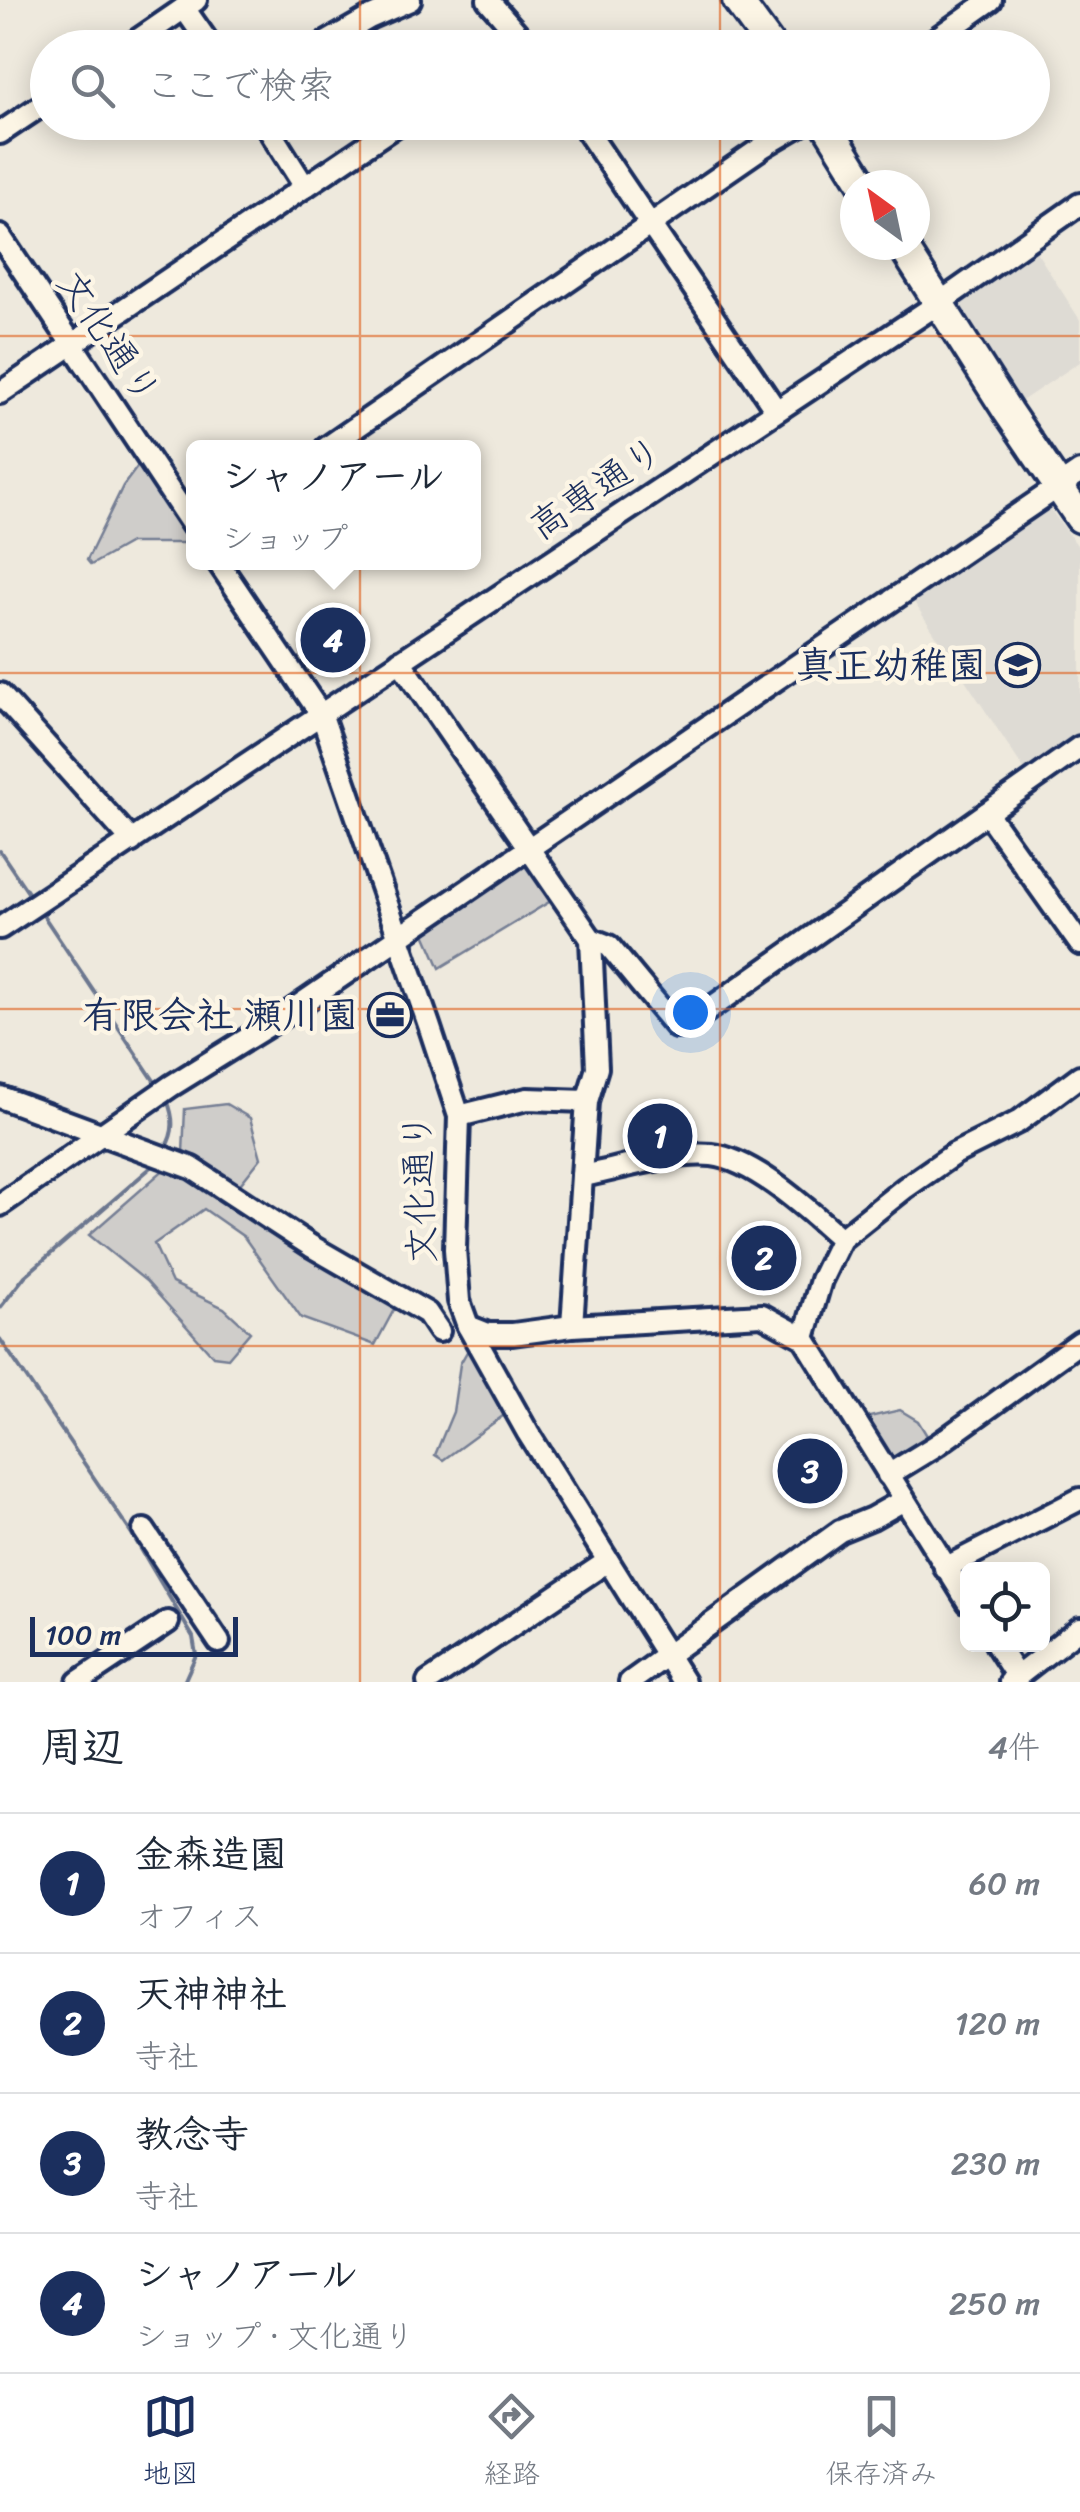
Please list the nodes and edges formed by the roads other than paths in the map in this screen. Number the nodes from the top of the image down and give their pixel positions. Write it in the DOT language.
graph roads {
  1 [pos="410,0"];
  2 [pos="488,0"];
  3 [pos="738,0"];
  4 [pos="992,0"];
  5 [pos="190,4"];
  6 [pos="152,30"];
  7 [pos="203,30"];
  8 [pos="348,30"];
  9 [pos="511,30"];
  10 [pos="759,30"];
  11 [pos="949,30"];
  12 [pos="30,112"];
  13 [pos="0,133"];
  14 [pos="276,140"];
  15 [pos="373,140"];
  16 [pos="593,140"];
  17 [pos="774,140"];
  18 [pos="836,140"];
  19 [pos="855,170"];
  20 [pos="305,186"];
  21 [pos="1080,204"];
  22 [pos="652,226"];
  23 [pos="0,236"];
  24 [pos="912,260"];
  25 [pos="939,303"];
  26 [pos="73,346"];
  27 [pos="0,393"];
  28 [pos="776,410"];
  29 [pos="338,440"];
  30 [pos="1069,480"];
  31 [pos="186,516"];
  32 [pos="1080,518"];
  33 [pos="223,570"];
  34 [pos="400,661"];
  35 [pos="0,694"];
  36 [pos="322,716"];
  37 [pos="1080,746"];
  38 [pos="987,813"];
  39 [pos="132,841"];
  40 [pos="528,848"];
  41 [pos="0,928"];
  42 [pos="399,935"];
  43 [pos="590,940"];
  44 [pos="1080,944"];
  45 [pos="1080,1076"];
  46 [pos="0,1097"];
  47 [pos="587,1101"];
  48 [pos="458,1116"];
  49 [pos="102,1136"];
  50 [pos="582,1176"];
  51 [pos="0,1205"];
  52 [pos="841,1240"];
  53 [pos="468,1326"];
  54 [pos="572,1326"];
  55 [pos="439,1331"];
  56 [pos="804,1338"];
  57 [pos="1080,1342"];
  58 [pos="888,1475"];
  59 [pos="1080,1499"];
  60 [pos="904,1500"];
  61 [pos="144,1530"];
  62 [pos="608,1561"];
  63 [pos="946,1568"];
  64 [pos="960,1590"];
  65 [pos="168,1622"];
  66 [pos="1080,1628"];
  67 [pos="219,1642"];
  68 [pos="1001,1652"];
  69 [pos="667,1653"];
  70 [pos="82,1681"];
  71 [pos="1013,1681"];
  72 [pos="428,1682"];
  73 [pos="630,1682"];
  74 [pos="684,1682"];
  1 -- 8 [label="street"];
  2 -- 9 [label="street"];
  3 -- 10 [label="main road"];
  4 -- 11 [label="street"];
  5 -- 6 [label="street"];
  5 -- 7 [label="street"];
  12 -- 13 [label="street"];
  14 -- 20 [label="street"];
  15 -- 20 [label="street"];
  16 -- 22 [label="street"];
  17 -- 22 [label="street"];
  18 -- 19 [label="main road"];
  20 -- 26 [label="street"];
  21 -- 25 [label="street, 高専通り"];
  22 -- 28 [label="street"];
  22 -- 29 [label="street"];
  23 -- 26 [label="street, 文化通り"];
  24 -- 25 [label="main road"];
  25 -- 28 [label="street, 高専通り"];
  25 -- 30 [label="main road"];
  26 -- 27 [label="street"];
  26 -- 31 [label="street, 文化通り"];
  28 -- 34 [label="street, 高専通り"];
  30 -- 32 [label="main road"];
  30 -- 40 [label="street"];
  33 -- 36 [label="street, 文化通り"];
  34 -- 36 [label="street, 高専通り"];
  34 -- 40 [label="street"];
  35 -- 39 [label="street"];
  36 -- 39 [label="street, 高専通り"];
  36 -- 42 [label="street, 文化通り"];
  37 -- 38 [label="street"];
  38 -- 43 [label="street"];
  38 -- 44 [label="street"];
  39 -- 41 [label="street, 高専通り"];
  40 -- 42 [label="street"];
  40 -- 43 [label="street"];
  42 -- 48 [label="street, 文化通り"];
  42 -- 49 [label="street"];
  43 -- 47 [label="street"];
  45 -- 52 [label="street"];
  46 -- 49 [label="street"];
  47 -- 48 [label="street"];
  47 -- 50 [label="street"];
  48 -- 53 [label="street, 文化通り"];
  49 -- 51 [label="street"];
  49 -- 55 [label="street"];
  50 -- 52 [label="street"];
  50 -- 54 [label="street"];
  52 -- 56 [label="street"];
  53 -- 54 [label="street"];
  53 -- 62 [label="street, 文化通り"];
  54 -- 56 [label="street"];
  56 -- 58 [label="street"];
  57 -- 58 [label="street"];
  58 -- 60 [label="street"];
  59 -- 63 [label="street"];
  60 -- 63 [label="street"];
  60 -- 69 [label="street"];
  61 -- 67 [label="street"];
  62 -- 69 [label="street, 文化通り"];
  62 -- 72 [label="street"];
  63 -- 64 [label="street"];
  65 -- 70 [label="street"];
  66 -- 71 [label="street"];
  68 -- 71 [label="street"];
  69 -- 73 [label="street"];
  69 -- 74 [label="street, 文化通り"];
}
